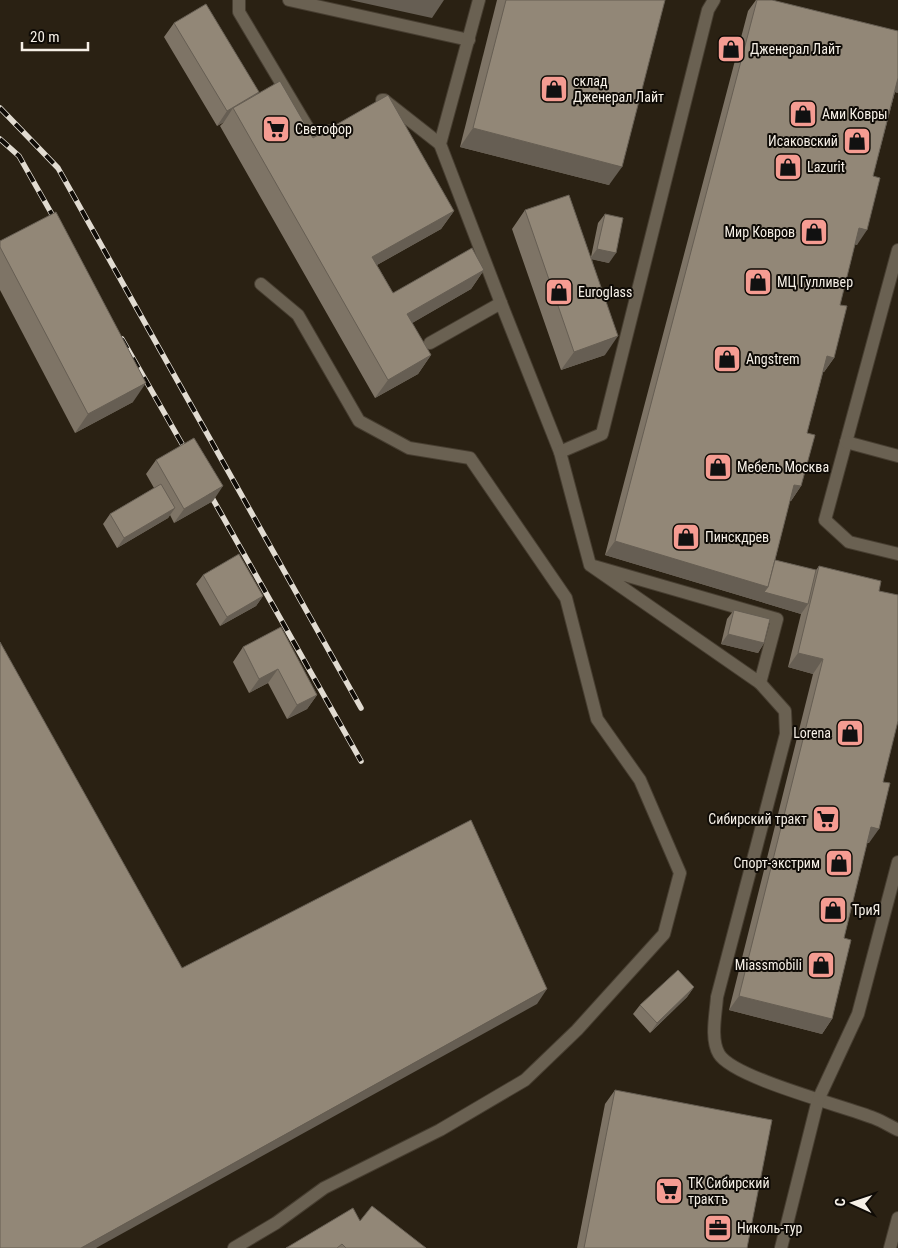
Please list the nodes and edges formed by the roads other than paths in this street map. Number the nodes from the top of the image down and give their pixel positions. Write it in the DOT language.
graph roads {
  1 [pos="239,0"];
  2 [pos="290,0"];
  3 [pos="479,0"];
  4 [pos="714,0"];
  5 [pos="469,40"];
  6 [pos="368,108"];
  7 [pos="337,125"];
  8 [pos="440,144"];
  9 [pos="898,250"];
  10 [pos="261,284"];
  11 [pos="501,303"];
  12 [pos="430,343"];
  13 [pos="846,442"];
  14 [pos="560,452"];
  15 [pos="898,456"];
  16 [pos="898,554"];
  17 [pos="590,565"];
  18 [pos="760,683"];
  19 [pos="898,862"];
  20 [pos="818,1100"];
  21 [pos="898,1130"];
  22 [pos="898,1218"];
  23 [pos="234,1248"];
  24 [pos="781,1248"];
  25 [pos="890,1248"];
  1 -- 7 [label="lane"];
  2 -- 5 [label="lane"];
  3 -- 5 [label="lane"];
  4 -- 14 [label="lane"];
  5 -- 8 [label="lane"];
  6 -- 8 [label="lane"];
  8 -- 11 [label="lane"];
  9 -- 13 [label="lane"];
  10 -- 23 [label="lane"];
  11 -- 12 [label="lane"];
  11 -- 14 [label="lane"];
  13 -- 15 [label="lane"];
  13 -- 16 [label="lane"];
  14 -- 17 [label="lane"];
  17 -- 18 [label="lane"];
  17 -- 18 [label="lane"];
  18 -- 20 [label="lane"];
  19 -- 20 [label="lane"];
  20 -- 21 [label="lane"];
  20 -- 24 [label="lane"];
  22 -- 25 [label="lane"];
}
